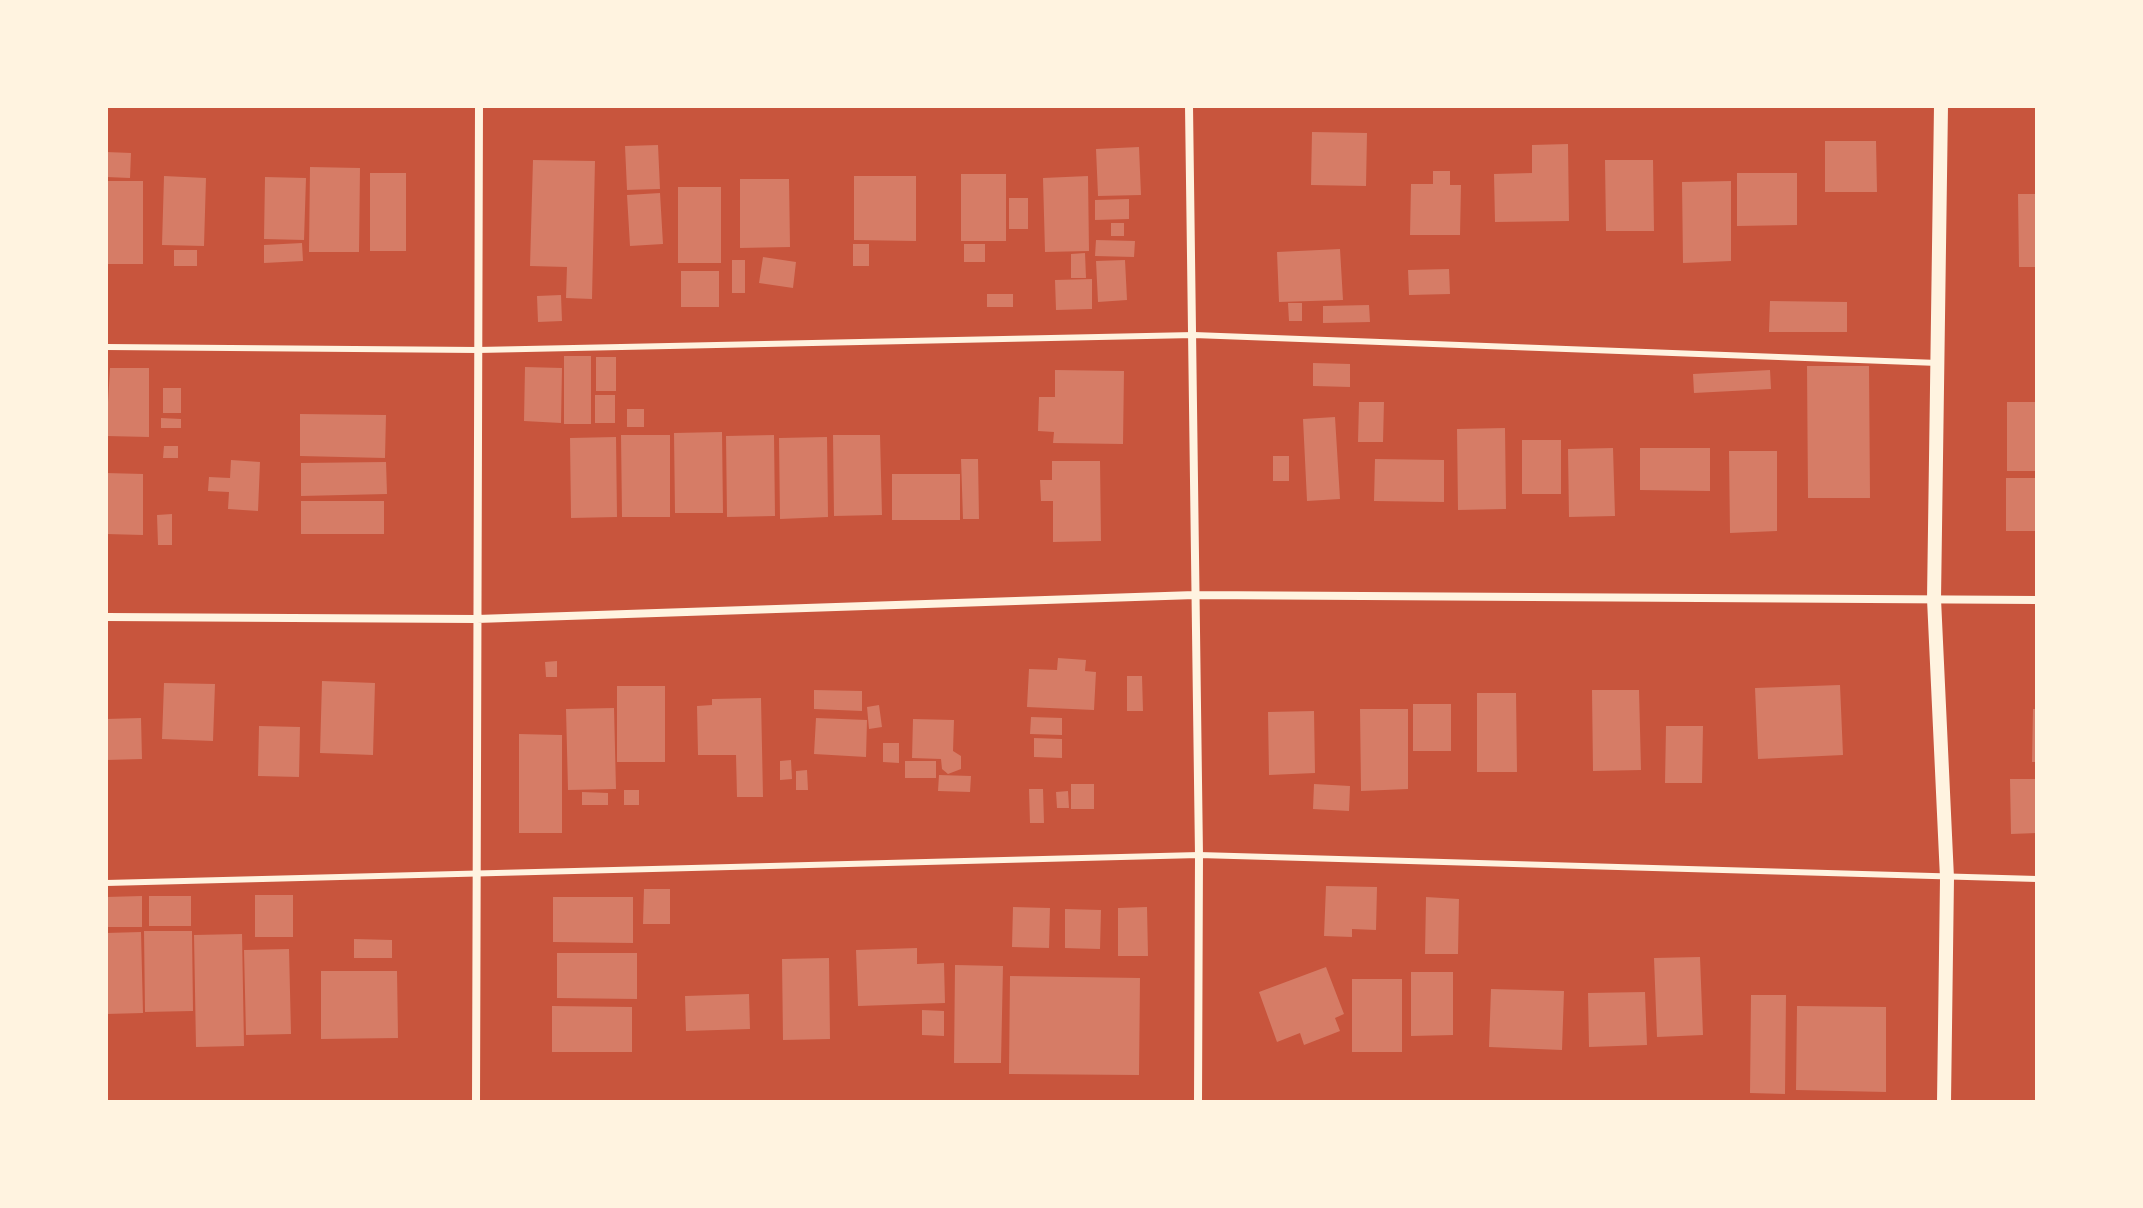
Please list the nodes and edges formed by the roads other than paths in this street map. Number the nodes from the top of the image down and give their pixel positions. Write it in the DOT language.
graph roads {
  1 [pos="479,106"];
  2 [pos="1189,106"];
  3 [pos="1941,106"];
  4 [pos="1194,335"];
  5 [pos="106,347"];
  6 [pos="478,350"];
  7 [pos="1938,363"];
  8 [pos="1195,595"];
  9 [pos="1934,599"];
  10 [pos="2037,600"];
  11 [pos="106,617"];
  12 [pos="477,619"];
  13 [pos="1199,855"];
  14 [pos="476,872"];
  15 [pos="1947,878"];
  16 [pos="2037,879"];
  17 [pos="106,883"];
  18 [pos="476,1102"];
  19 [pos="1198,1102"];
  20 [pos="1944,1102"];
  1 -- 6 [label="street"];
  2 -- 4 [label="street"];
  3 -- 7 [label="street"];
  4 -- 6 [label="lane"];
  4 -- 7 [label="lane"];
  4 -- 8 [label="street"];
  5 -- 6 [label="lane"];
  6 -- 12 [label="street"];
  7 -- 9 [label="street"];
  8 -- 9 [label="street"];
  8 -- 12 [label="street"];
  8 -- 13 [label="street"];
  9 -- 10 [label="street"];
  9 -- 15 [label="street"];
  11 -- 12 [label="street"];
  12 -- 14 [label="street"];
  13 -- 14 [label="lane"];
  13 -- 15 [label="lane"];
  13 -- 19 [label="street"];
  14 -- 17 [label="lane"];
  14 -- 18 [label="street"];
  15 -- 16 [label="lane"];
  15 -- 20 [label="street"];
}
